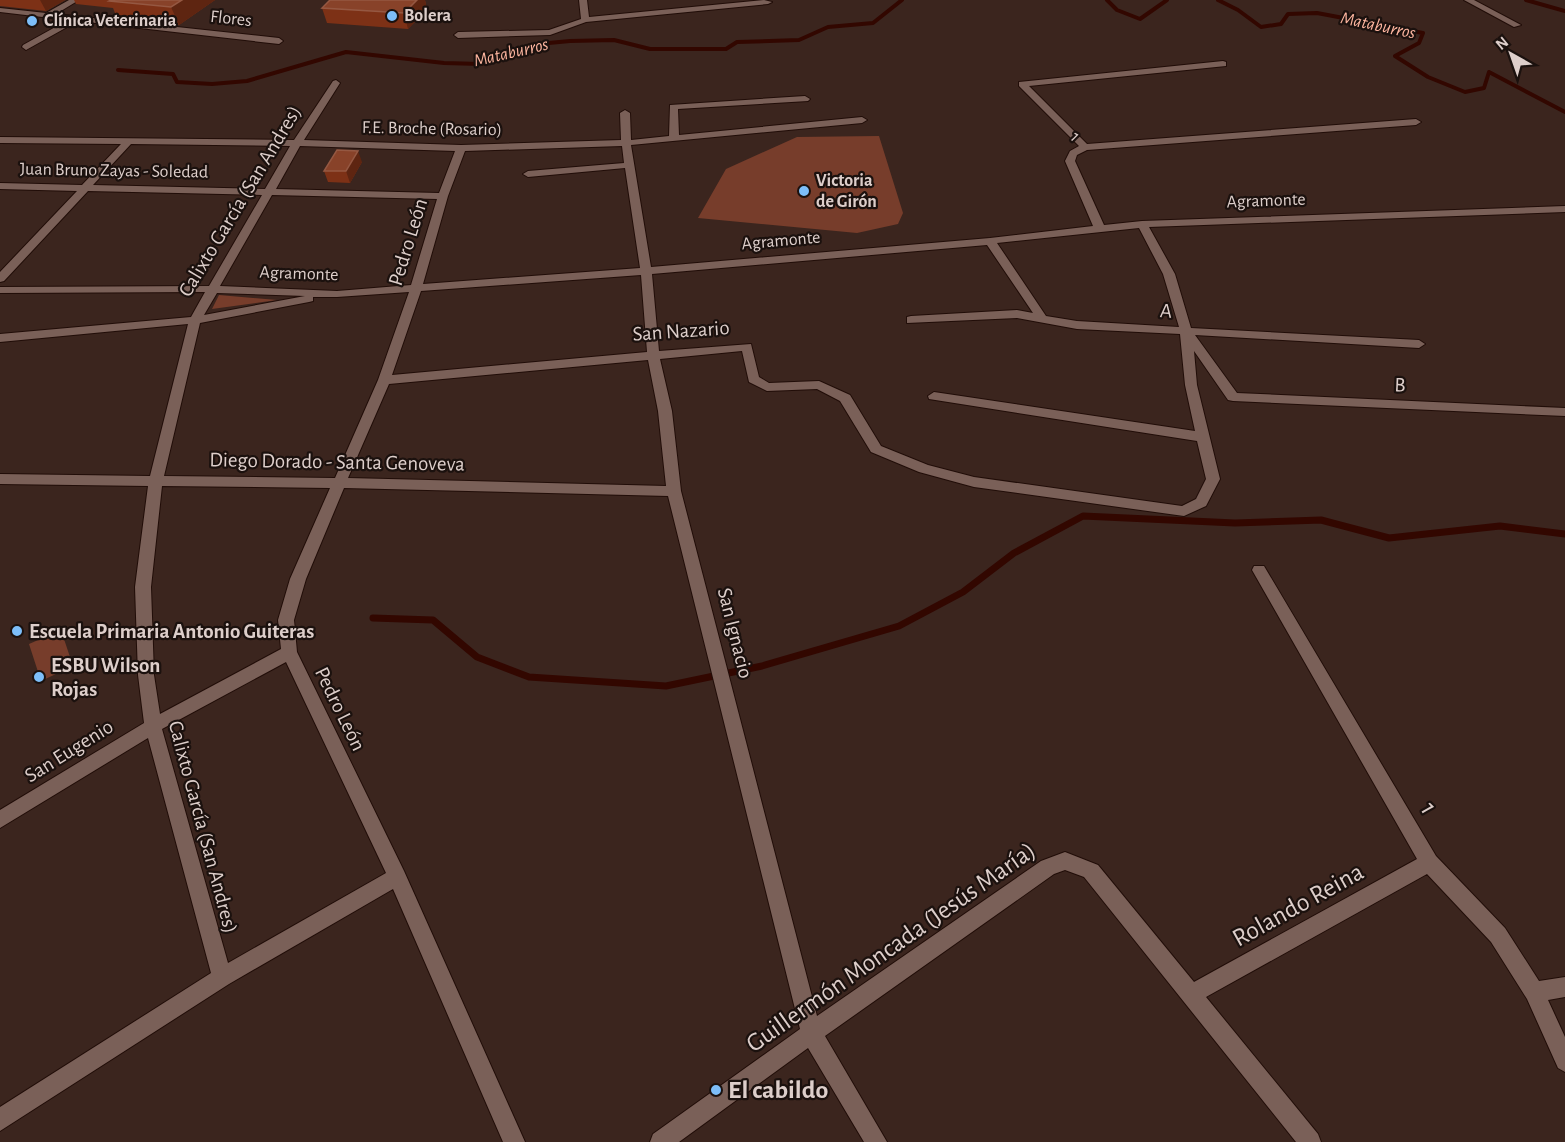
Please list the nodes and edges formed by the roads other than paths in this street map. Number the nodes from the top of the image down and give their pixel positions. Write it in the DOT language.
graph roads {
  1 [pos="75,0"];
  2 [pos="583,0"];
  3 [pos="1468,0"];
  4 [pos="768,2"];
  5 [pos="0,10"];
  6 [pos="120,11"];
  7 [pos="48,15"];
  8 [pos="78,18"];
  9 [pos="585,20"];
  10 [pos="103,21"];
  11 [pos="1517,25"];
  12 [pos="458,35"];
  13 [pos="279,41"];
  14 [pos="26,47"];
  15 [pos="1223,64"];
  16 [pos="336,83"];
  17 [pos="805,99"];
  18 [pos="625,113"];
  19 [pos="862,120"];
  20 [pos="1416,122"];
  21 [pos="674,139"];
  22 [pos="0,140"];
  23 [pos="128,142"];
  24 [pos="297,142"];
  25 [pos="626,143"];
  26 [pos="1085,147"];
  27 [pos="461,148"];
  28 [pos="630,165"];
  29 [pos="528,174"];
  30 [pos="0,186"];
  31 [pos="88,186"];
  32 [pos="270,191"];
  33 [pos="443,196"];
  34 [pos="1565,209"];
  35 [pos="1142,224"];
  36 [pos="1100,229"];
  37 [pos="990,241"];
  38 [pos="646,272"];
  39 [pos="0,279"];
  40 [pos="210,289"];
  41 [pos="0,290"];
  42 [pos="416,290"];
  43 [pos="337,294"];
  44 [pos="1041,317"];
  45 [pos="195,320"];
  46 [pos="911,320"];
  47 [pos="1186,332"];
  48 [pos="0,338"];
  49 [pos="1419,344"];
  50 [pos="653,354"];
  51 [pos="384,380"];
  52 [pos="934,396"];
  53 [pos="1565,412"];
  54 [pos="1204,437"];
  55 [pos="0,479"];
  56 [pos="156,480"];
  57 [pos="340,483"];
  58 [pos="674,491"];
  59 [pos="1259,570"];
  60 [pos="289,652"];
  61 [pos="153,726"];
  62 [pos="0,820"];
  63 [pos="1429,862"];
  64 [pos="397,877"];
  65 [pos="222,977"];
  66 [pos="1565,987"];
  67 [pos="1534,992"];
  68 [pos="1192,994"];
  69 [pos="810,1033"];
  70 [pos="1565,1061"];
  71 [pos="0,1120"];
  72 [pos="1303,1139"];
  73 [pos="514,1142"];
  74 [pos="661,1142"];
  75 [pos="876,1142"];
  1 -- 7 [label="street"];
  2 -- 9 [label="street"];
  3 -- 11 [label="street"];
  4 -- 9 [label="street"];
  5 -- 7 [label="street, Flores"];
  6 -- 10 [label="street"];
  7 -- 8 [label="street, Flores"];
  8 -- 10 [label="street, Flores"];
  8 -- 14 [label="street"];
  9 -- 12 [label="street"];
  10 -- 13 [label="street, Flores"];
  15 -- 26 [label="street, 1"];
  16 -- 24 [label="street, Calixto García (San Andres)"];
  17 -- 21 [label="street"];
  18 -- 25 [label="street, San Ignacio"];
  19 -- 21 [label="street, F.E. Broche (Rosario)"];
  20 -- 26 [label="street"];
  21 -- 25 [label="street, F.E. Broche (Rosario)"];
  22 -- 23 [label="street, F.E. Broche (Rosario)"];
  23 -- 24 [label="street, F.E. Broche (Rosario)"];
  23 -- 31 [label="street"];
  24 -- 27 [label="street, F.E. Broche (Rosario)"];
  24 -- 32 [label="street, Calixto García (San Andres)"];
  25 -- 27 [label="street, F.E. Broche (Rosario)"];
  25 -- 28 [label="street, San Ignacio"];
  26 -- 36 [label="street, 1"];
  27 -- 33 [label="street, Pedro León"];
  28 -- 29 [label="street"];
  28 -- 38 [label="street, San Ignacio"];
  30 -- 31 [label="street, Juan Bruno Zayas - Soledad"];
  31 -- 32 [label="street, Juan Bruno Zayas - Soledad"];
  31 -- 39 [label="street"];
  32 -- 33 [label="street, Juan Bruno Zayas - Soledad"];
  32 -- 40 [label="street, Calixto García (San Andres)"];
  33 -- 42 [label="street, Pedro León"];
  34 -- 35 [label="street, Agramonte"];
  35 -- 36 [label="street, Agramonte"];
  35 -- 47 [label="street"];
  36 -- 37 [label="street, Agramonte"];
  37 -- 38 [label="street, Agramonte"];
  37 -- 44 [label="street"];
  38 -- 42 [label="street, Agramonte"];
  38 -- 50 [label="street, San Ignacio"];
  40 -- 41 [label="street, Agramonte"];
  40 -- 43 [label="street, Agramonte"];
  40 -- 45 [label="street, Calixto García (San Andres)"];
  42 -- 43 [label="street, Agramonte"];
  42 -- 51 [label="street, Pedro León"];
  43 -- 45 [label="street"];
  44 -- 46 [label="street, A"];
  44 -- 47 [label="street, A"];
  45 -- 48 [label="street"];
  45 -- 56 [label="street, Calixto García (San Andres)"];
  47 -- 49 [label="street, A"];
  47 -- 53 [label="street, B"];
  47 -- 54 [label="street"];
  50 -- 51 [label="street, San Nazario"];
  50 -- 54 [label="street, San Nazario"];
  50 -- 58 [label="street, San Ignacio"];
  51 -- 57 [label="street, Pedro León"];
  52 -- 54 [label="street"];
  55 -- 56 [label="street, Diego Dorado - Santa Genoveva"];
  56 -- 57 [label="street, Diego Dorado - Santa Genoveva"];
  56 -- 61 [label="street, Calixto García (San Andres)"];
  57 -- 58 [label="street, Diego Dorado - Santa Genoveva"];
  57 -- 60 [label="street, Pedro León"];
  58 -- 69 [label="street, San Ignacio"];
  59 -- 63 [label="street, 1"];
  60 -- 61 [label="street, San Eugenio"];
  60 -- 64 [label="street, Pedro León"];
  61 -- 62 [label="street, San Eugenio"];
  61 -- 65 [label="street, Calixto García (San Andres)"];
  63 -- 67 [label="street, 1"];
  63 -- 68 [label="street, Rolando Reina"];
  64 -- 65 [label="street"];
  64 -- 73 [label="street, Pedro León"];
  65 -- 71 [label="street"];
  66 -- 67 [label="street"];
  67 -- 70 [label="street, 1"];
  68 -- 69 [label="street, Guillermón Moncada (Jesús María)"];
  68 -- 72 [label="street"];
  69 -- 74 [label="street, Guillermón Moncada (Jesús María)"];
  69 -- 75 [label="street, San Ignacio"];
}
